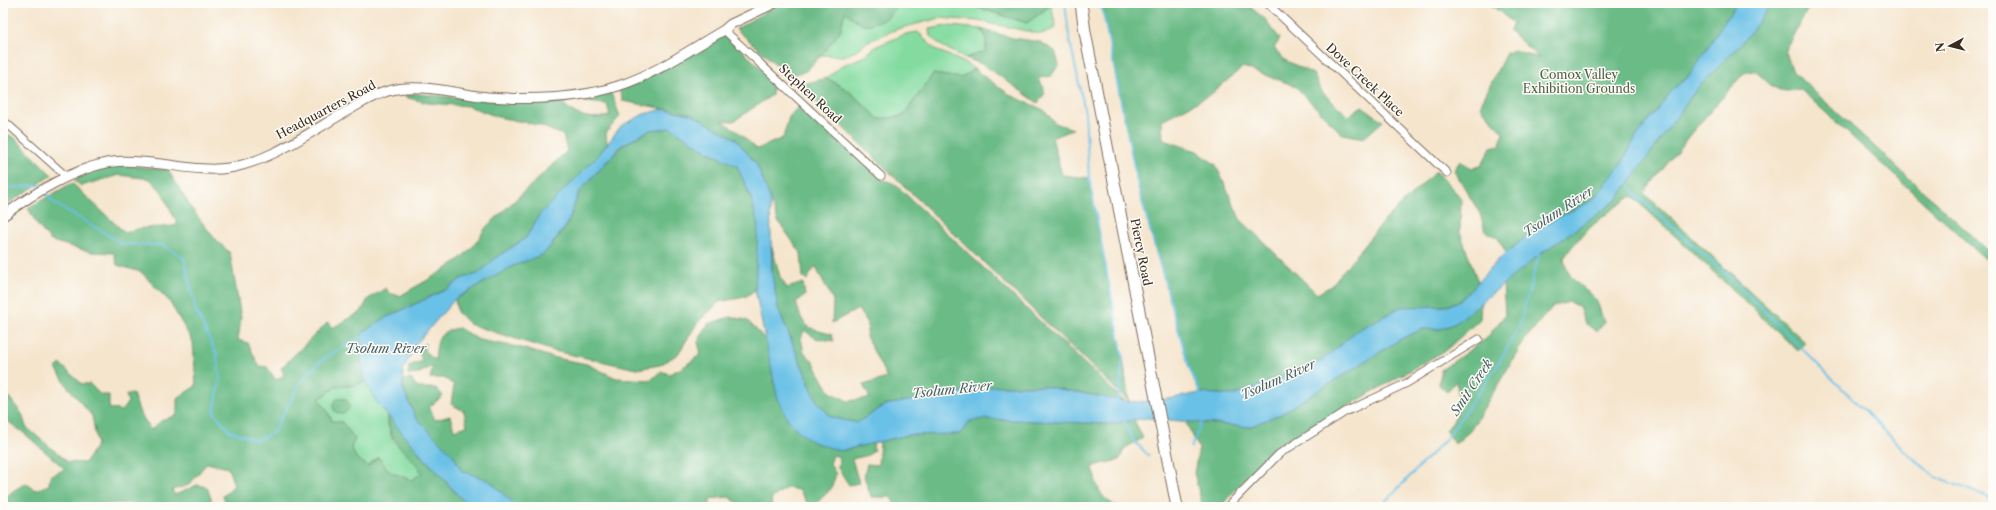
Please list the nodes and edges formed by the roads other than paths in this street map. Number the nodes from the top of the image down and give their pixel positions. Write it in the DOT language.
graph roads {
  1 [pos="775,3"];
  2 [pos="1081,3"];
  3 [pos="1267,3"];
  4 [pos="724,30"];
  5 [pos="3,120"];
  6 [pos="1448,173"];
  7 [pos="880,176"];
  8 [pos="68,177"];
  9 [pos="3,216"];
  10 [pos="1479,340"];
  11 [pos="1177,507"];
  12 [pos="1227,507"];
  1 -- 4 [label="street, Headquarters Road"];
  2 -- 11 [label="main road, Piercy Road"];
  3 -- 6 [label="street, Dove Creek Place"];
  4 -- 7 [label="street, Stephen Road"];
  4 -- 8 [label="street, Headquarters Road"];
  5 -- 8 [label="street"];
  8 -- 9 [label="street, Headquarters Road"];
  10 -- 12 [label="street"];
}
